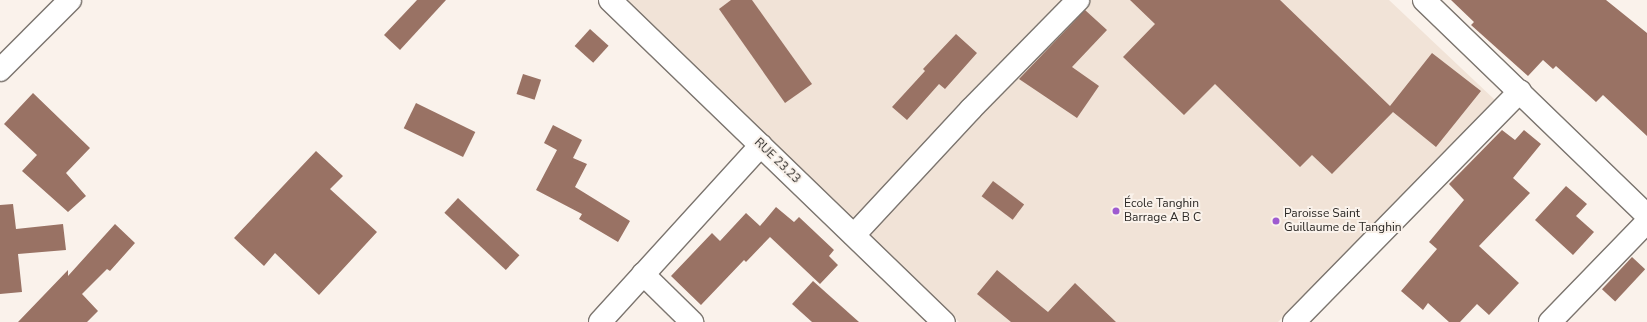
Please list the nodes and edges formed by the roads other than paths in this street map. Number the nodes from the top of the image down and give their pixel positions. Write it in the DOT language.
graph roads {
  1 [pos="70,0"];
  2 [pos="610,0"];
  3 [pos="1078,0"];
  4 [pos="1424,0"];
  5 [pos="0,70"];
  6 [pos="1520,91"];
  7 [pos="761,146"];
  8 [pos="1647,215"];
  9 [pos="1647,222"];
  10 [pos="854,235"];
  11 [pos="643,274"];
  12 [pos="600,322"];
  13 [pos="692,322"];
  14 [pos="944,322"];
  15 [pos="1294,322"];
  16 [pos="1550,322"];
  1 -- 5 [label="street"];
  2 -- 7 [label="street, RUE 23.23"];
  3 -- 10 [label="street"];
  4 -- 6 [label="street"];
  6 -- 8 [label="street"];
  6 -- 15 [label="street"];
  7 -- 10 [label="street, RUE 23.23"];
  7 -- 11 [label="street"];
  9 -- 16 [label="street"];
  10 -- 14 [label="street, RUE 23.23"];
  11 -- 12 [label="street"];
  11 -- 13 [label="street"];
}
